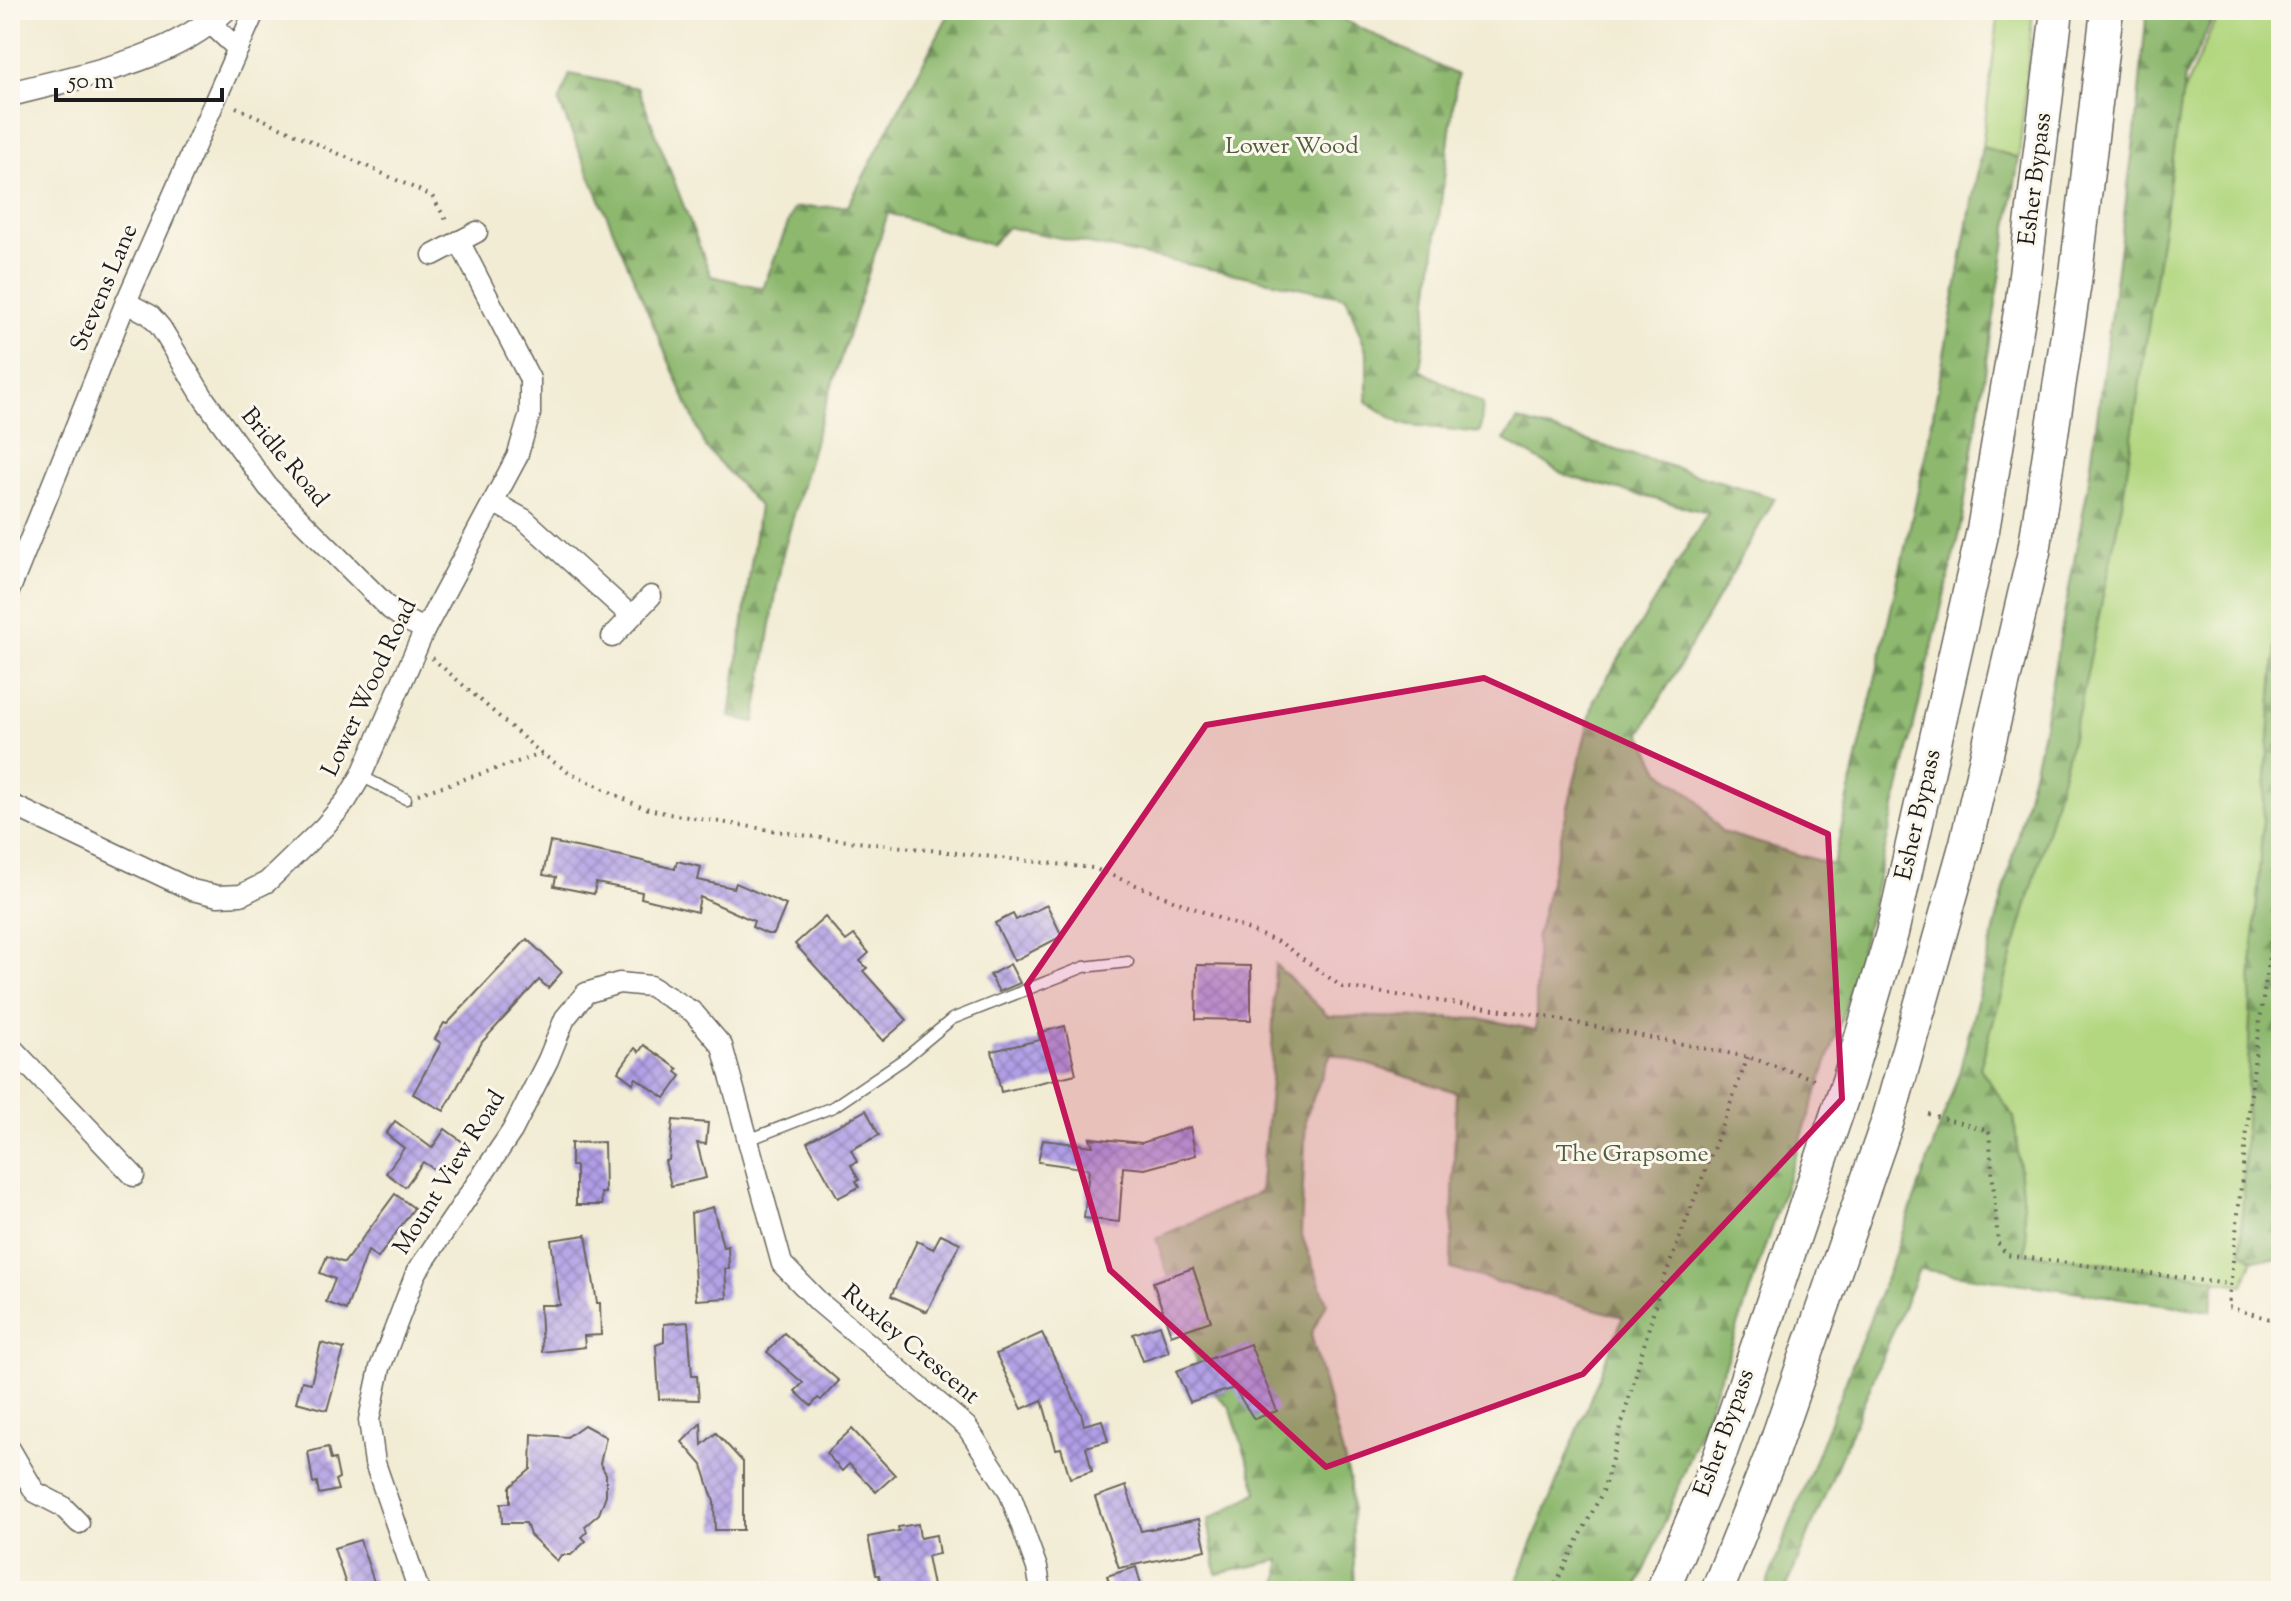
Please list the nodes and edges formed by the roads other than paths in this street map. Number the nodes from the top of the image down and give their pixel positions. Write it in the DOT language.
graph roads {
  1 [pos="255,10"];
  2 [pos="2057,10"];
  3 [pos="2107,10"];
  4 [pos="217,16"];
  5 [pos="238,49"];
  6 [pos="10,94"];
  7 [pos="433,255"];
  8 [pos="126,302"];
  9 [pos="493,502"];
  10 [pos="10,589"];
  11 [pos="651,596"];
  12 [pos="630,615"];
  13 [pos="422,637"];
  14 [pos="612,637"];
  15 [pos="361,776"];
  16 [pos="406,799"];
  17 [pos="10,804"];
  18 [pos="1128,962"];
  19 [pos="10,1046"];
  20 [pos="748,1140"];
  21 [pos="134,1176"];
  22 [pos="10,1449"];
  23 [pos="79,1523"];
  24 [pos="419,1591"];
  25 [pos="1041,1591"];
  26 [pos="1662,1591"];
  27 [pos="1717,1591"];
  1 -- 5 [label="street, Stevens Lane"];
  2 -- 26 [label="highway, Esher Bypass"];
  3 -- 27 [label="highway, Esher Bypass"];
  4 -- 5 [label="street"];
  4 -- 6 [label="street"];
  5 -- 8 [label="street, Stevens Lane"];
  7 -- 9 [label="street, Lower Wood Road"];
  8 -- 10 [label="street, Stevens Lane"];
  8 -- 13 [label="street, Bridle Road"];
  9 -- 12 [label="street"];
  9 -- 13 [label="street, Lower Wood Road"];
  11 -- 12 [label="street"];
  12 -- 14 [label="street"];
  13 -- 15 [label="street, Lower Wood Road"];
  15 -- 16 [label="lane"];
  15 -- 17 [label="street, Lower Wood Road"];
  18 -- 20 [label="lane"];
  19 -- 21 [label="street"];
  20 -- 24 [label="street, Mount View Road"];
  20 -- 25 [label="street, Ruxley Crescent"];
  22 -- 23 [label="street"];
}
